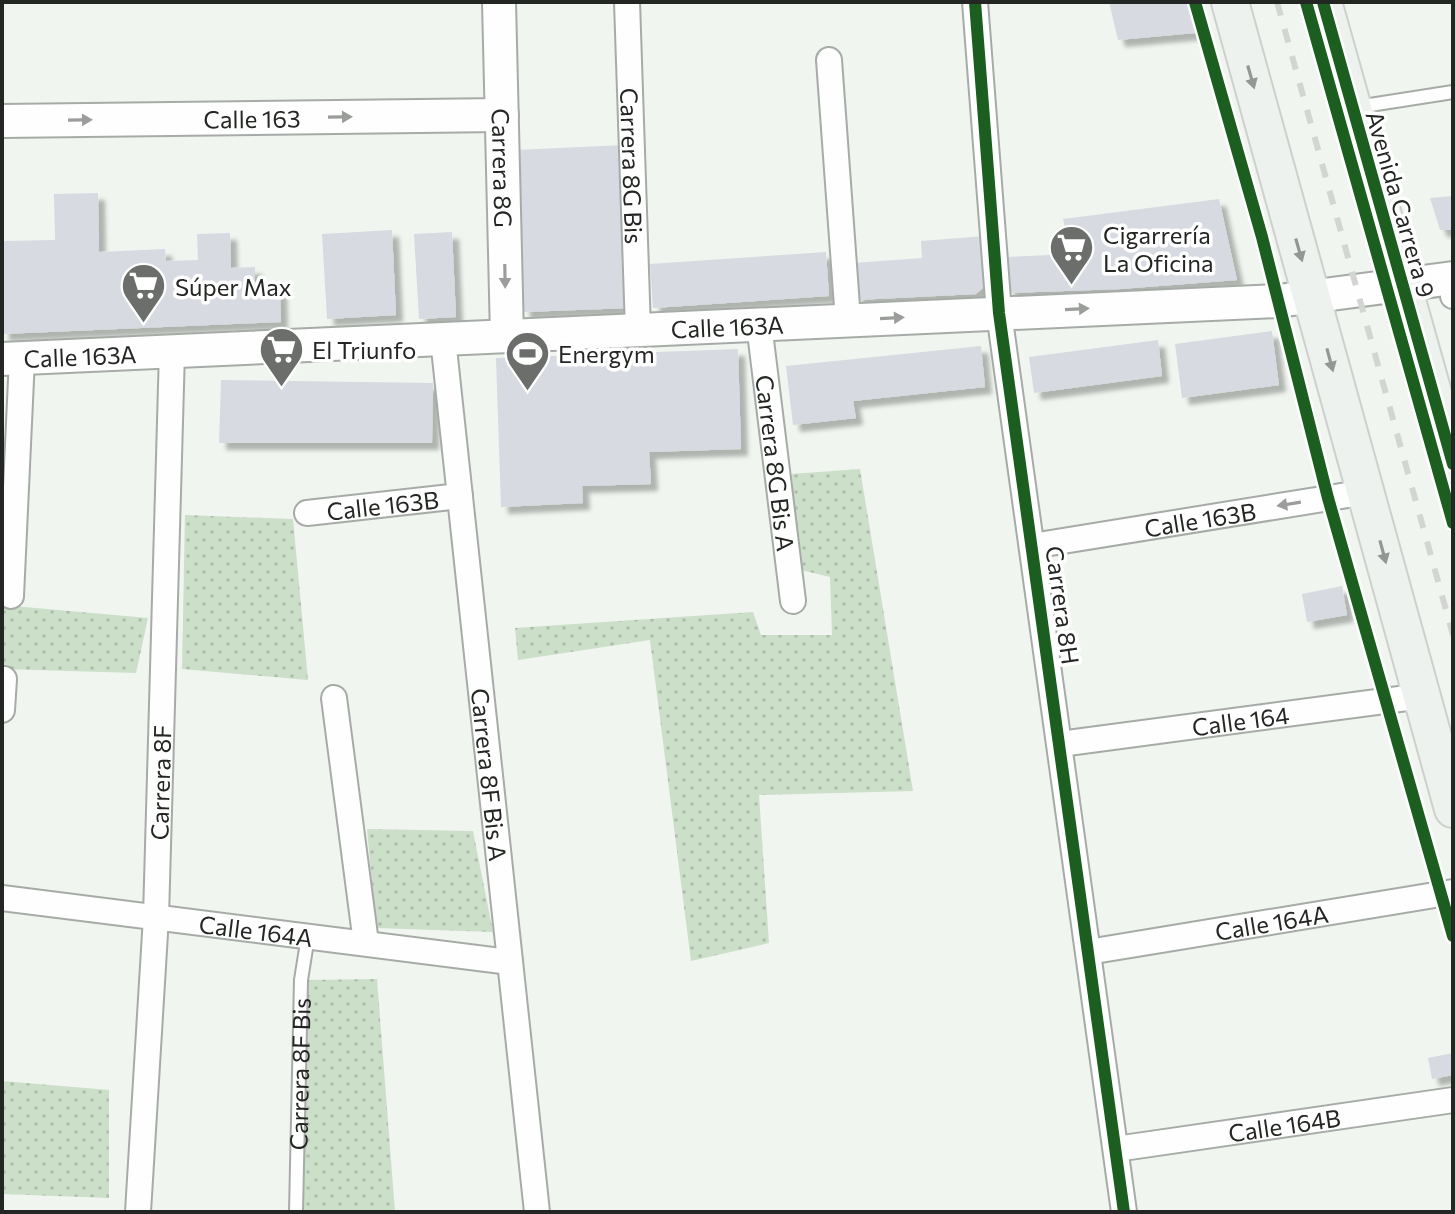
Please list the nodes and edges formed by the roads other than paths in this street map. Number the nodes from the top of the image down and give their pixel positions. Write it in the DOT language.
graph roads {
  1 [pos="499,2"];
  2 [pos="627,2"];
  3 [pos="975,2"];
  4 [pos="1230,2"];
  5 [pos="1323,2"];
  6 [pos="829,60"];
  7 [pos="1453,92"];
  8 [pos="1352,108"];
  9 [pos="502,115"];
  10 [pos="2,121"];
  11 [pos="1453,278"];
  12 [pos="1401,283"];
  13 [pos="1313,297"];
  14 [pos="999,313"];
  15 [pos="848,320"];
  16 [pos="759,324"];
  17 [pos="638,330"];
  18 [pos="507,336"];
  19 [pos="443,339"];
  20 [pos="172,351"];
  21 [pos="12,358"];
  22 [pos="1453,464"];
  23 [pos="1366,492"];
  24 [pos="460,496"];
  25 [pos="307,513"];
  26 [pos="1032,546"];
  27 [pos="11,596"];
  28 [pos="793,601"];
  29 [pos="4,679"];
  30 [pos="1422,696"];
  31 [pos="334,698"];
  32 [pos="2,710"];
  33 [pos="1060,744"];
  34 [pos="1453,809"];
  35 [pos="1453,892"];
  36 [pos="2,898"];
  37 [pos="156,917"];
  38 [pos="308,936"];
  39 [pos="366,943"];
  40 [pos="1088,952"];
  41 [pos="510,962"];
  42 [pos="1453,1100"];
  43 [pos="1116,1149"];
  44 [pos="138,1212"];
  45 [pos="296,1212"];
  46 [pos="537,1212"];
  47 [pos="1124,1212"];
  1 -- 9 [label="main road, Carrera 8G"];
  2 -- 17 [label="street, Carrera 8G Bis"];
  3 -- 14 [label="street, Carrera 8H"];
  4 -- 13 [label="main road, one-way"];
  5 -- 8 [label="main road, Avenida Carrera 9"];
  6 -- 15 [label="street"];
  7 -- 8 [label="lane"];
  8 -- 12 [label="main road, Avenida Carrera 9"];
  10 -- 9 [label="main road, Calle 163, one-way"];
  9 -- 18 [label="main road, Carrera 8G, one-way"];
  11 -- 12 [label="main road, Calle 163A"];
  12 -- 13 [label="main road, Calle 163A"];
  12 -- 22 [label="main road, Avenida Carrera 9"];
  14 -- 13 [label="main road, Calle 163A, one-way"];
  13 -- 23 [label="main road, one-way"];
  15 -- 14 [label="main road, Calle 163A, one-way"];
  14 -- 26 [label="street, Carrera 8H"];
  15 -- 16 [label="main road, Calle 163A"];
  16 -- 17 [label="main road, Calle 163A"];
  16 -- 28 [label="street, Carrera 8G Bis A"];
  17 -- 18 [label="main road, Calle 163A"];
  18 -- 19 [label="main road, Calle 163A"];
  19 -- 20 [label="main road, Calle 163A"];
  19 -- 24 [label="street, Carrera 8F Bis A"];
  20 -- 21 [label="main road, Calle 163A"];
  20 -- 37 [label="street, Carrera 8F"];
  21 -- 27 [label="street"];
  23 -- 26 [label="street, Calle 163B, one-way"];
  23 -- 30 [label="main road, one-way"];
  24 -- 25 [label="street, Calle 163B"];
  24 -- 41 [label="street, Carrera 8F Bis A"];
  26 -- 33 [label="street, Carrera 8H"];
  29 -- 32 [label="street"];
  30 -- 33 [label="street, Calle 164"];
  30 -- 34 [label="main road"];
  31 -- 39 [label="street"];
  33 -- 40 [label="street, Carrera 8H"];
  35 -- 40 [label="street, Calle 164A"];
  36 -- 37 [label="street, Calle 164A"];
  37 -- 38 [label="street, Calle 164A"];
  37 -- 44 [label="street, Carrera 8F"];
  38 -- 39 [label="street, Calle 164A"];
  38 -- 45 [label="lane, Carrera 8F Bis"];
  39 -- 41 [label="street, Calle 164A"];
  40 -- 43 [label="street, Carrera 8H"];
  41 -- 46 [label="street, Carrera 8F Bis A"];
  42 -- 43 [label="street, Calle 164B"];
  43 -- 47 [label="street, Carrera 8H"];
}
